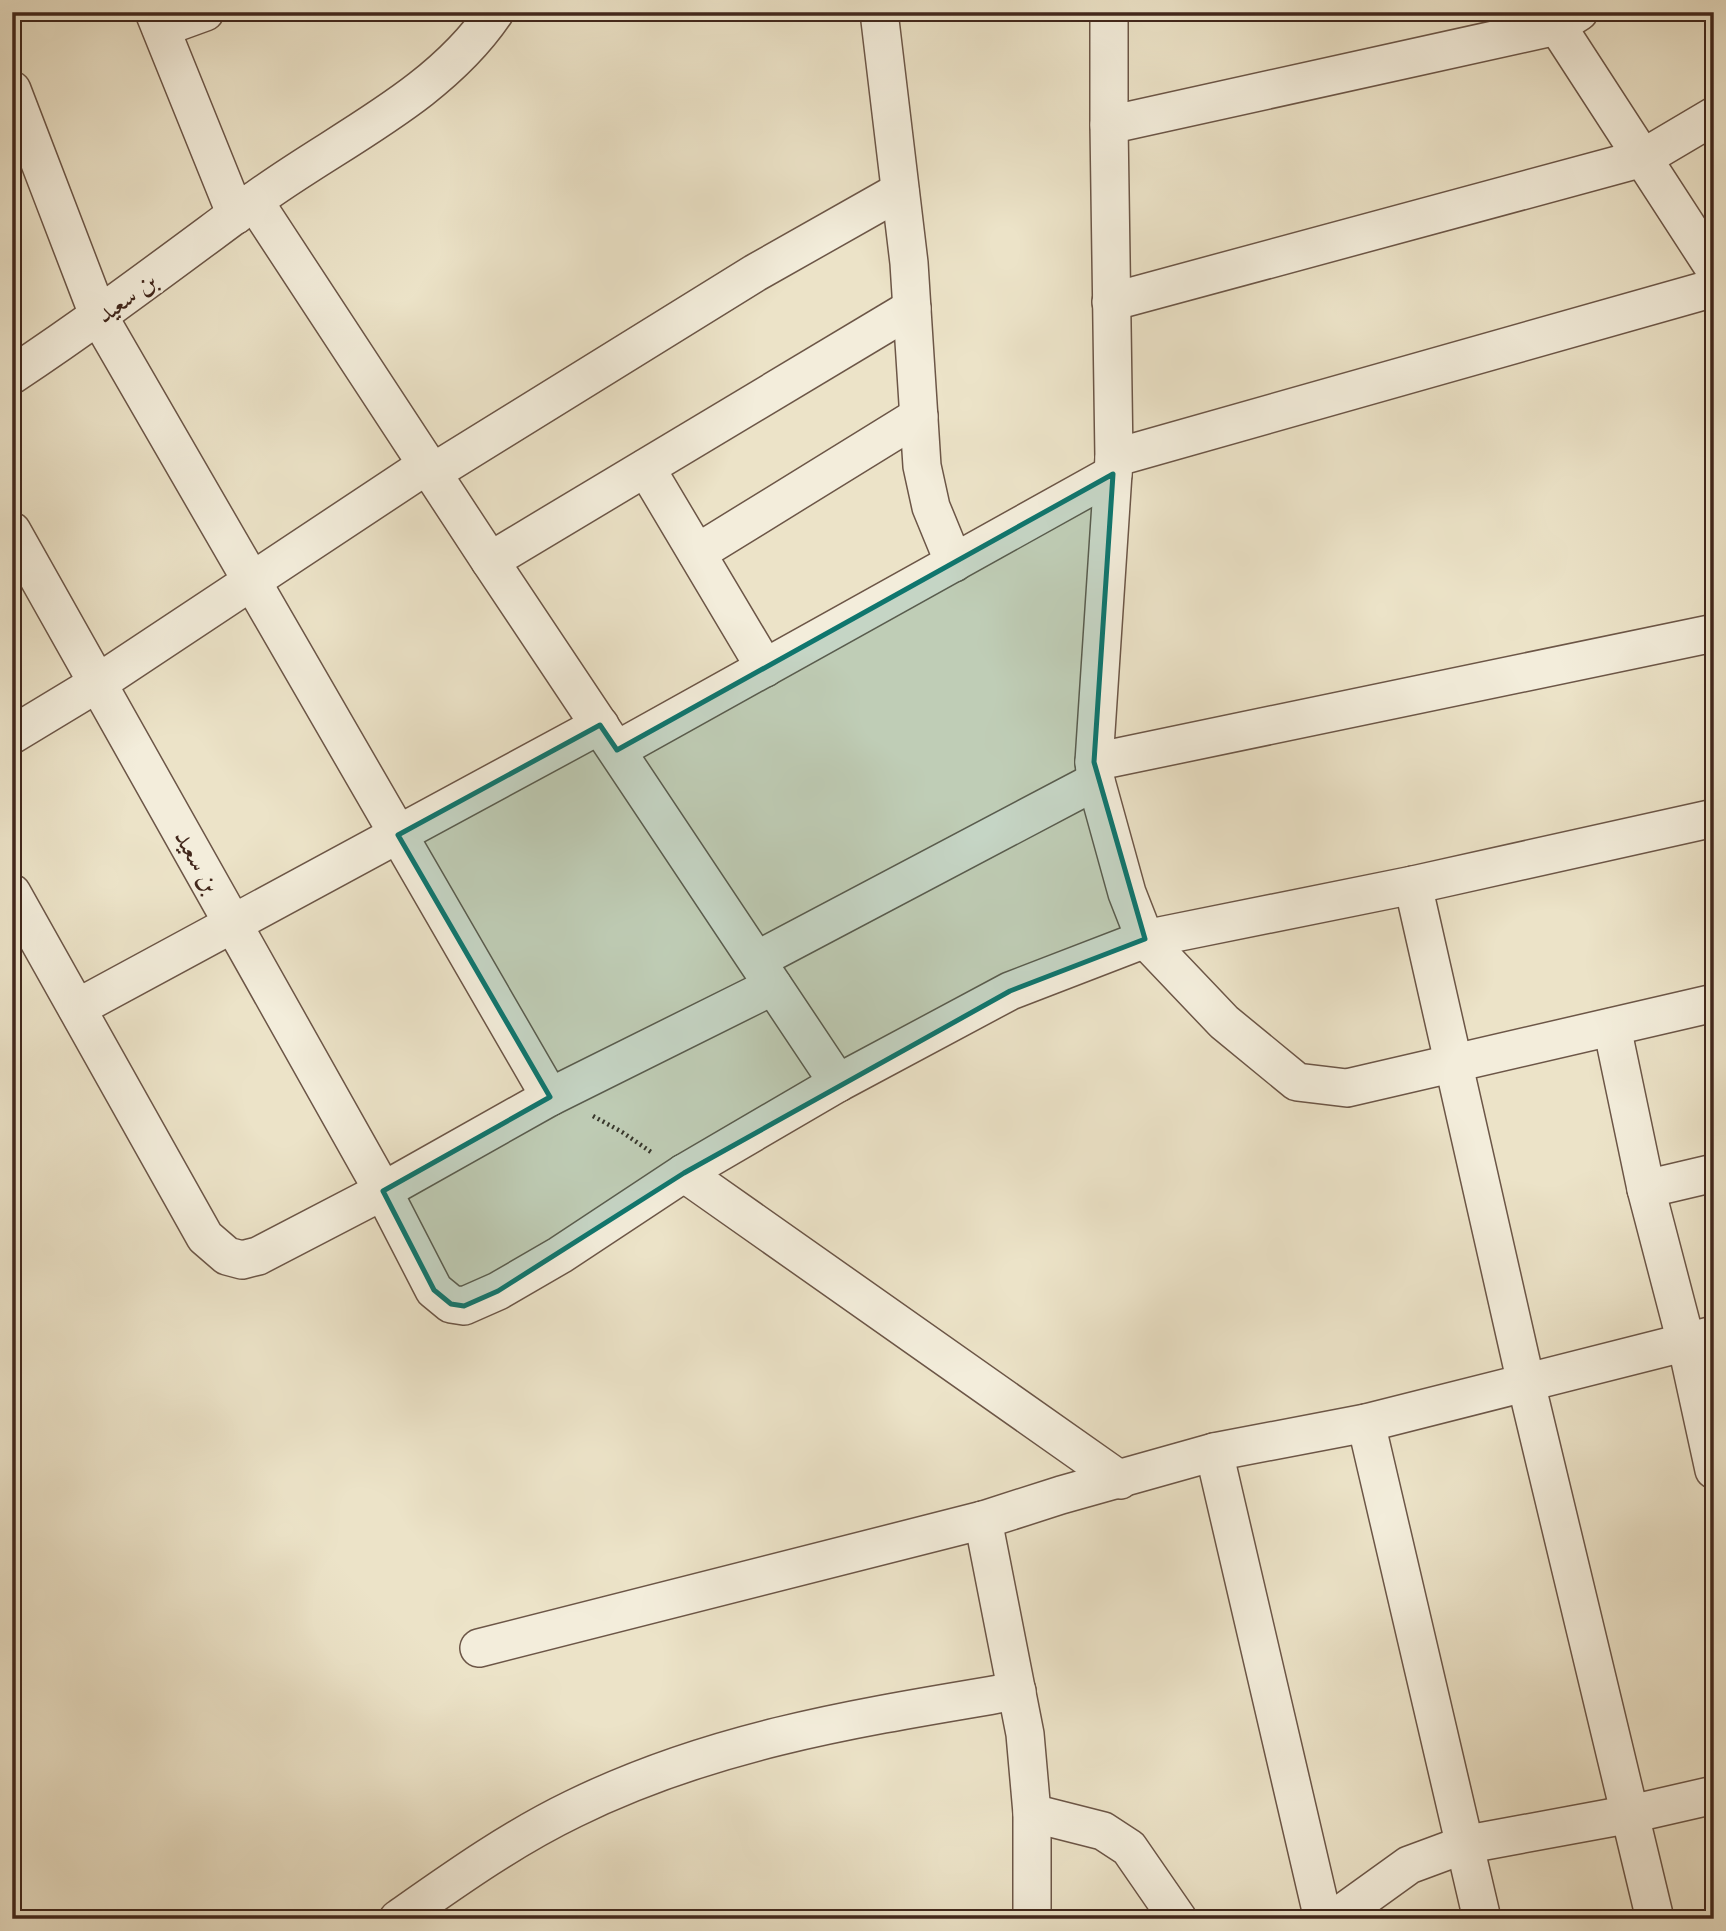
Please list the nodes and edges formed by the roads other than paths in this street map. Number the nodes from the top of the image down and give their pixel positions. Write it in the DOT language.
graph roads {
  1 [pos="205,12"];
  2 [pos="495,12"];
  3 [pos="878,12"];
  4 [pos="1109,12"];
  5 [pos="1561,17"];
  6 [pos="158,20"];
  7 [pos="12,90"];
  8 [pos="1714,116"];
  9 [pos="1109,125"];
  10 [pos="1643,158"];
  11 [pos="900,191"];
  12 [pos="245,208"];
  13 [pos="1714,268"];
  14 [pos="1714,288"];
  15 [pos="1111,302"];
  16 [pos="912,307"];
  17 [pos="99,317"];
  18 [pos="12,375"];
  19 [pos="919,416"];
  20 [pos="1113,466"];
  21 [pos="646,468"];
  22 [pos="430,469"];
  23 [pos="12,531"];
  24 [pos="697,553"];
  25 [pos="490,561"];
  26 [pos="954,563"];
  27 [pos="251,580"];
  28 [pos="1714,633"];
  29 [pos="765,668"];
  30 [pos="98,683"];
  31 [pos="12,735"];
  32 [pos="608,738"];
  33 [pos="1095,771"];
  34 [pos="1714,818"];
  35 [pos="398,835"];
  36 [pos="1413,885"];
  37 [pos="12,893"];
  38 [pos="233,924"];
  39 [pos="1144,939"];
  40 [pos="765,973"];
  41 [pos="1714,1003"];
  42 [pos="77,1007"];
  43 [pos="1612,1027"];
  44 [pos="1454,1063"];
  45 [pos="838,1083"];
  46 [pos="551,1097"];
  47 [pos="684,1172"];
  48 [pos="1714,1174"];
  49 [pos="1646,1189"];
  50 [pos="383,1191"];
  51 [pos="1700,1338"];
  52 [pos="1526,1383"];
  53 [pos="1366,1423"];
  54 [pos="1214,1452"];
  55 [pos="1714,1470"];
  56 [pos="1120,1480"];
  57 [pos="983,1520"];
  58 [pos="479,1648"];
  59 [pos="1017,1691"];
  60 [pos="1714,1795"];
  61 [pos="1032,1813"];
  62 [pos="1631,1814"];
  63 [pos="1463,1845"];
  64 [pos="1176,1918"];
  65 [pos="398,1919"];
  66 [pos="1032,1919"];
  67 [pos="1323,1919"];
  68 [pos="1334,1919"];
  69 [pos="1482,1919"];
  70 [pos="1655,1919"];
  1 -- 6 [label="street"];
  2 -- 12 [label="street, بن سعيد"];
  3 -- 11 [label="street"];
  4 -- 9 [label="street"];
  5 -- 9 [label="street"];
  5 -- 10 [label="street"];
  6 -- 12 [label="street"];
  7 -- 17 [label="street"];
  8 -- 10 [label="street"];
  9 -- 15 [label="street"];
  10 -- 13 [label="street"];
  10 -- 15 [label="street"];
  11 -- 16 [label="street"];
  11 -- 22 [label="street"];
  12 -- 17 [label="street, بن سعيد"];
  12 -- 22 [label="street"];
  14 -- 20 [label="street"];
  15 -- 20 [label="street"];
  16 -- 19 [label="street"];
  16 -- 21 [label="street"];
  17 -- 18 [label="street, بن سعيد"];
  17 -- 27 [label="street"];
  19 -- 24 [label="street"];
  19 -- 26 [label="street"];
  20 -- 26 [label="street"];
  20 -- 33 [label="street"];
  21 -- 24 [label="street"];
  21 -- 25 [label="street"];
  22 -- 25 [label="street"];
  22 -- 27 [label="street"];
  23 -- 30 [label="street, بن سعيد"];
  24 -- 29 [label="street"];
  25 -- 32 [label="street"];
  26 -- 29 [label="street"];
  27 -- 30 [label="street"];
  27 -- 35 [label="street"];
  28 -- 33 [label="street"];
  29 -- 32 [label="street"];
  30 -- 31 [label="street"];
  30 -- 38 [label="street, بن سعيد"];
  32 -- 35 [label="street"];
  32 -- 40 [label="street"];
  33 -- 39 [label="street"];
  33 -- 40 [label="street"];
  34 -- 36 [label="street"];
  35 -- 38 [label="street"];
  35 -- 46 [label="street"];
  36 -- 39 [label="street"];
  36 -- 44 [label="street"];
  37 -- 42 [label="street"];
  38 -- 42 [label="street"];
  38 -- 50 [label="street, بن سعيد"];
  39 -- 44 [label="street"];
  39 -- 45 [label="street"];
  40 -- 45 [label="street"];
  40 -- 46 [label="street"];
  41 -- 43 [label="street"];
  42 -- 50 [label="street"];
  43 -- 44 [label="street"];
  43 -- 49 [label="street"];
  44 -- 52 [label="street"];
  45 -- 47 [label="street"];
  46 -- 50 [label="street"];
  47 -- 50 [label="street, بن سعيد"];
  47 -- 56 [label="street"];
  48 -- 49 [label="street"];
  49 -- 51 [label="street"];
  51 -- 52 [label="street"];
  51 -- 55 [label="street"];
  52 -- 53 [label="street"];
  52 -- 62 [label="street"];
  53 -- 54 [label="street"];
  53 -- 63 [label="street"];
  54 -- 56 [label="street"];
  54 -- 67 [label="street"];
  56 -- 57 [label="street"];
  57 -- 58 [label="street"];
  57 -- 59 [label="street"];
  59 -- 61 [label="street"];
  59 -- 65 [label="street"];
  60 -- 62 [label="street"];
  61 -- 64 [label="street"];
  61 -- 66 [label="street"];
  62 -- 63 [label="street"];
  62 -- 70 [label="street"];
  63 -- 68 [label="street"];
  63 -- 69 [label="street"];
}
